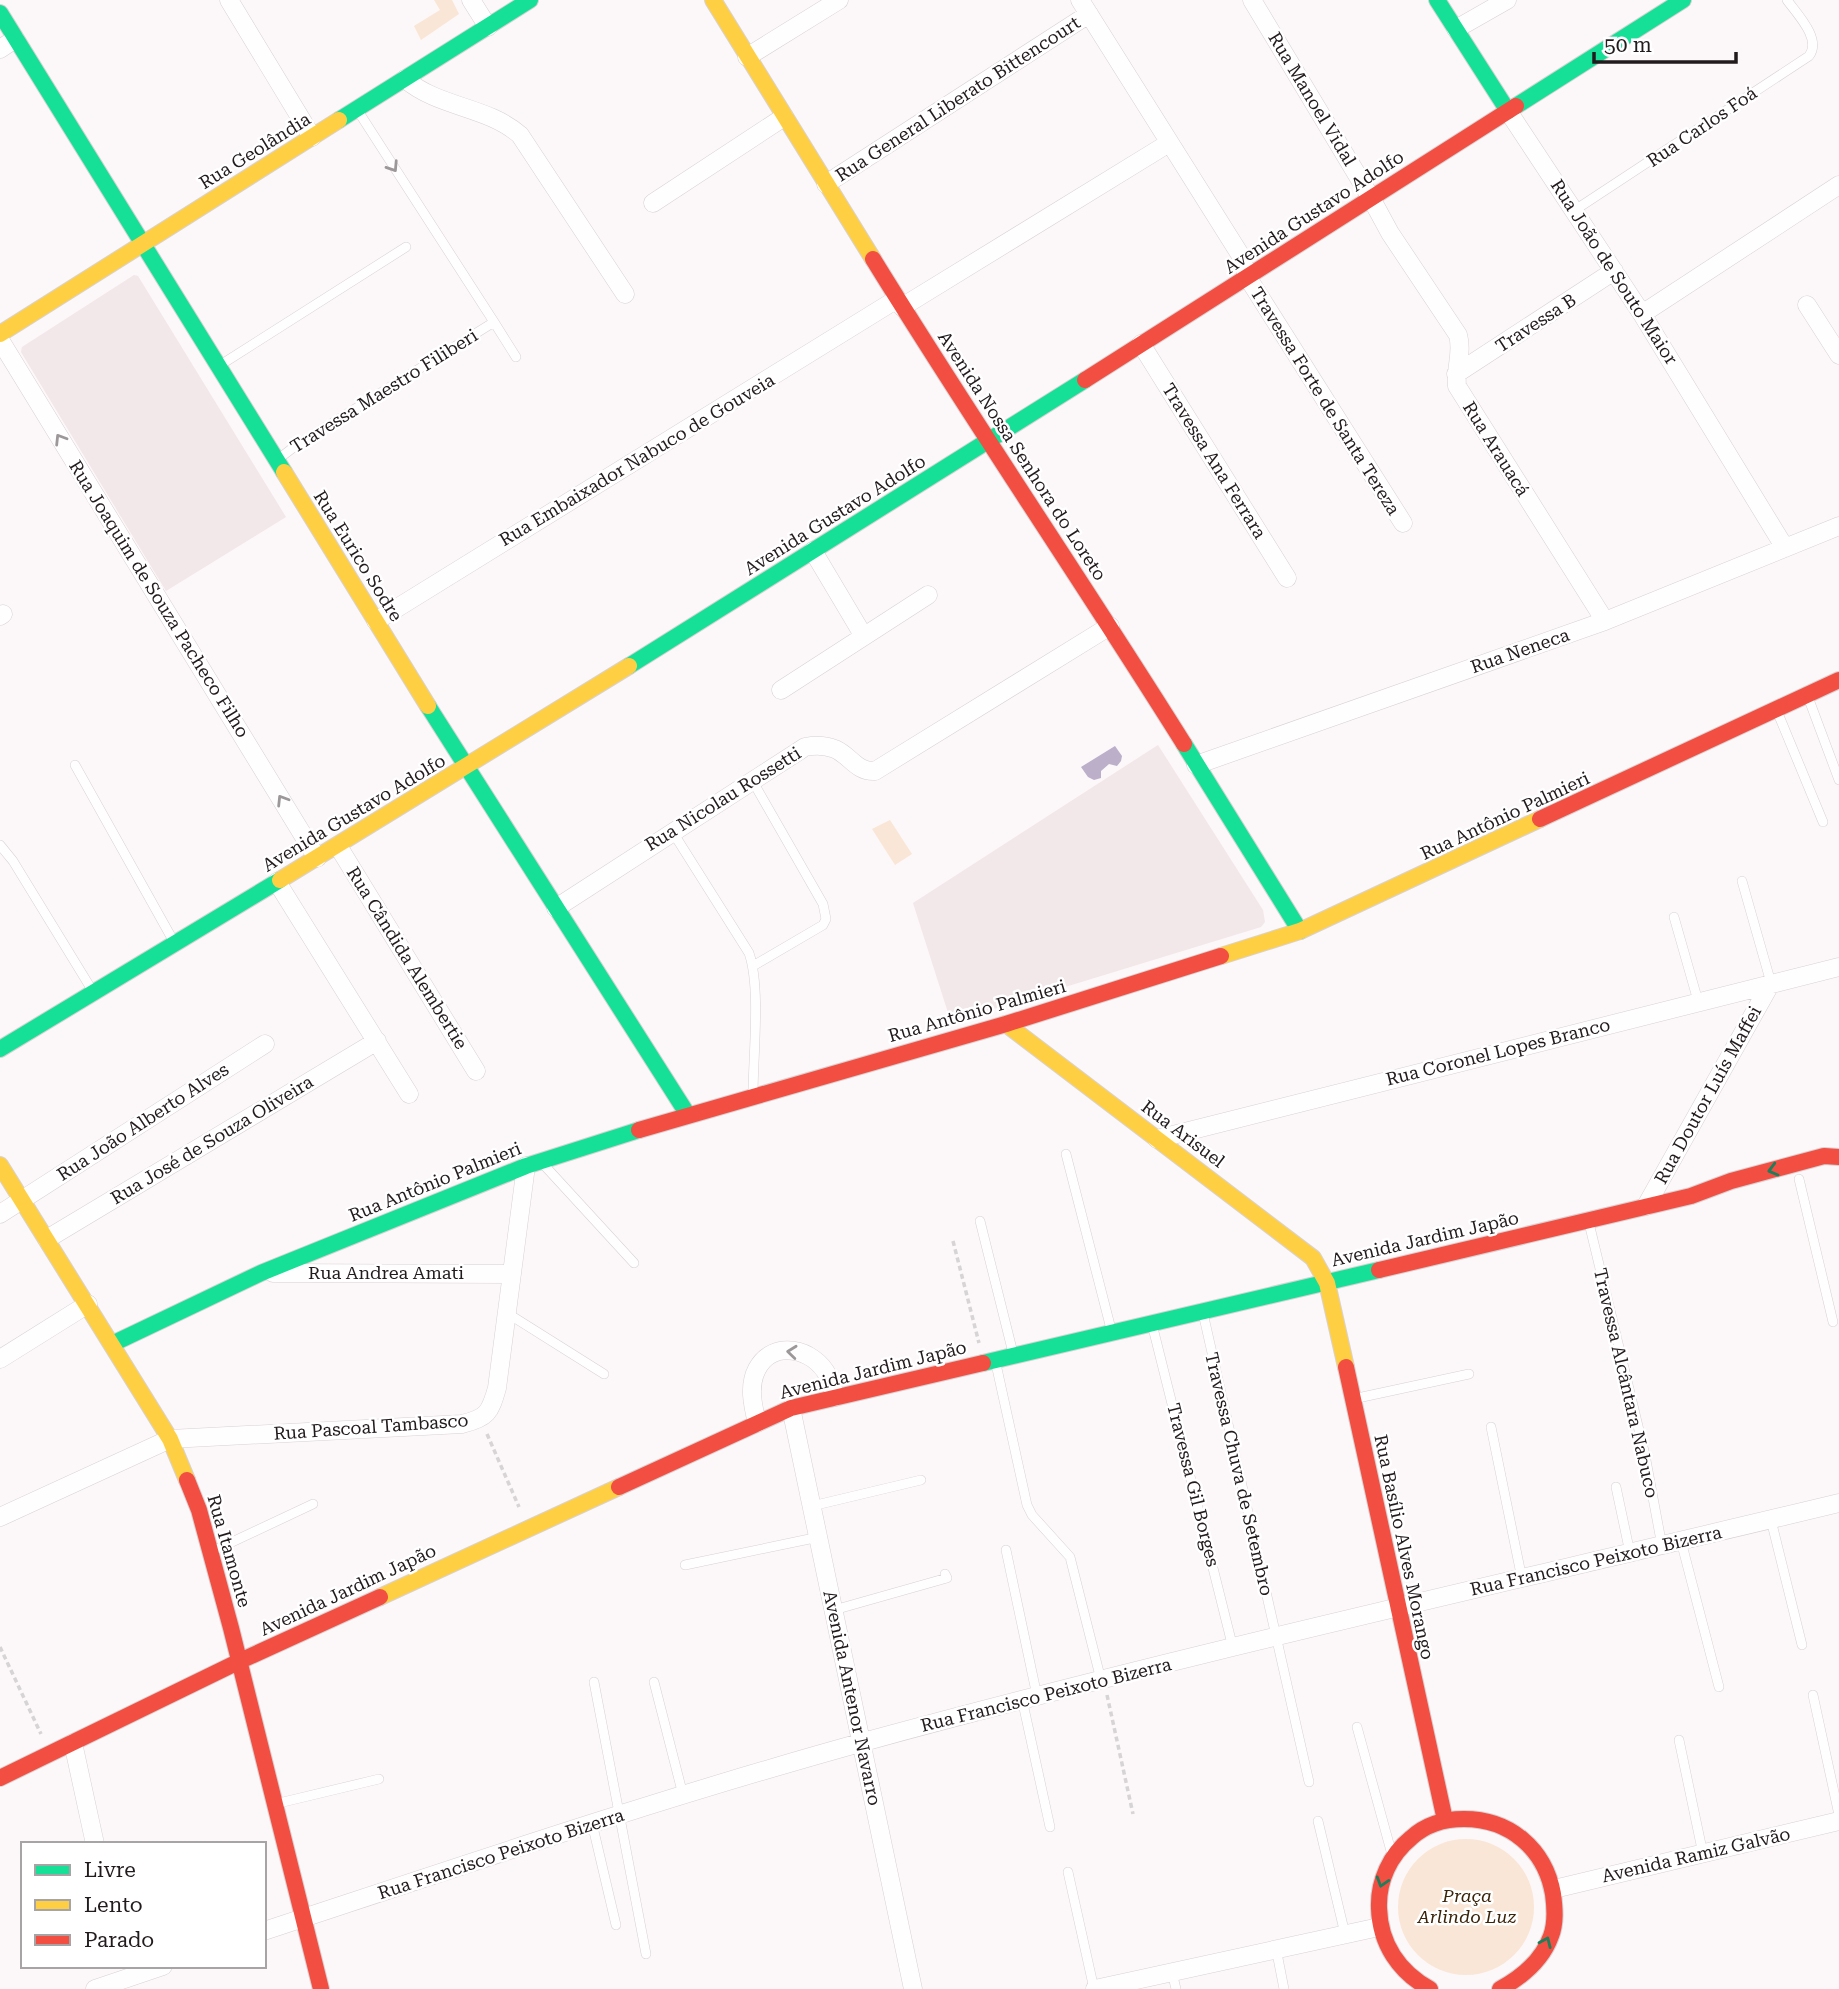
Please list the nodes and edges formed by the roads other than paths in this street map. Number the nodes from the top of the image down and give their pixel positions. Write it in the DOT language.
graph roads {
  1 [pos="229,0"];
  2 [pos="471,0"];
  3 [pos="530,0"];
  4 [pos="713,0"];
  5 [pos="839,0"];
  6 [pos="1252,0"];
  7 [pos="1437,0"];
  8 [pos="1507,0"];
  9 [pos="1683,0"];
  10 [pos="1787,0"];
  11 [pos="1085,7"];
  12 [pos="0,13"];
  13 [pos="488,27"];
  14 [pos="1456,29"];
  15 [pos="8,44"];
  16 [pos="747,57"];
  17 [pos="405,79"];
  18 [pos="357,110"];
  19 [pos="1508,111"];
  20 [pos="784,117"];
  21 [pos="312,137"];
  22 [pos="1169,143"];
  23 [pos="826,184"];
  24 [pos="1839,185"];
  25 [pos="1371,198"];
  26 [pos="653,203"];
  27 [pos="1576,210"];
  28 [pos="142,245"];
  29 [pos="406,247"];
  30 [pos="1614,271"];
  31 [pos="1248,278"];
  32 [pos="625,294"];
  33 [pos="900,303"];
  34 [pos="1807,305"];
  35 [pos="1642,314"];
  36 [pos="494,322"];
  37 [pos="0,334"];
  38 [pos="0,340"];
  39 [pos="1141,344"];
  40 [pos="1839,355"];
  41 [pos="516,357"];
  42 [pos="218,367"];
  43 [pos="1456,374"];
  44 [pos="988,442"];
  45 [pos="276,461"];
  46 [pos="1403,523"];
  47 [pos="1839,526"];
  48 [pos="1785,548"];
  49 [pos="813,551"];
  50 [pos="1287,578"];
  51 [pos="928,595"];
  52 [pos="376,621"];
  53 [pos="1605,621"];
  54 [pos="1110,626"];
  55 [pos="863,635"];
  56 [pos="1839,680"];
  57 [pos="781,690"];
  58 [pos="1807,695"];
  59 [pos="1777,709"];
  60 [pos="75,765"];
  61 [pos="1196,765"];
  62 [pos="467,767"];
  63 [pos="752,780"];
  64 [pos="1839,780"];
  65 [pos="1823,822"];
  66 [pos="672,831"];
  67 [pos="0,845"];
  68 [pos="338,846"];
  69 [pos="317,858"];
  70 [pos="1742,881"];
  71 [pos="277,882"];
  72 [pos="556,908"];
  73 [pos="1674,917"];
  74 [pos="1300,931"];
  75 [pos="175,943"];
  76 [pos="754,966"];
  77 [pos="1839,967"];
  78 [pos="1771,983"];
  79 [pos="93,992"];
  80 [pos="1698,1001"];
  81 [pos="1006,1024"];
  82 [pos="377,1041"];
  83 [pos="265,1044"];
  84 [pos="0,1049"];
  85 [pos="476,1071"];
  86 [pos="409,1094"];
  87 [pos="752,1096"];
  88 [pos="688,1115"];
  89 [pos="1157,1139"];
  90 [pos="1066,1154"];
  91 [pos="1839,1157"];
  92 [pos="533,1163"];
  93 [pos="0,1165"];
  94 [pos="1839,1166"];
  95 [pos="1799,1179"];
  96 [pos="1691,1196"];
  97 [pos="22,1200"];
  98 [pos="1646,1206"];
  99 [pos="0,1214"];
  100 [pos="1588,1220"];
  101 [pos="980,1221"];
  102 [pos="47,1239"];
  103 [pos="634,1264"];
  104 [pos="261,1273"];
  105 [pos="511,1274"];
  106 [pos="1327,1283"];
  107 [pos="88,1304"];
  108 [pos="1203,1311"];
  109 [pos="505,1312"];
  110 [pos="1152,1322"];
  111 [pos="1832,1322"];
  112 [pos="1112,1331"];
  113 [pos="112,1344"];
  114 [pos="1014,1355"];
  115 [pos="0,1359"];
  116 [pos="989,1361"];
  117 [pos="604,1374"];
  118 [pos="1469,1374"];
  119 [pos="835,1397"];
  120 [pos="1352,1399"];
  121 [pos="791,1408"];
  122 [pos="757,1423"];
  123 [pos="1491,1427"];
  124 [pos="170,1439"];
  125 [pos="921,1480"];
  126 [pos="1616,1487"];
  127 [pos="1839,1503"];
  128 [pos="313,1504"];
  129 [pos="812,1506"];
  130 [pos="0,1517"];
  131 [pos="1771,1520"];
  132 [pos="819,1537"];
  133 [pos="1681,1541"];
  134 [pos="1662,1546"];
  135 [pos="1006,1550"];
  136 [pos="211,1552"];
  137 [pos="1630,1553"];
  138 [pos="685,1564"];
  139 [pos="945,1574"];
  140 [pos="1522,1579"];
  141 [pos="1398,1609"];
  142 [pos="834,1610"];
  143 [pos="1276,1638"];
  144 [pos="1802,1645"];
  145 [pos="1233,1648"];
  146 [pos="240,1661"];
  147 [pos="1101,1680"];
  148 [pos="594,1682"];
  149 [pos="654,1682"];
  150 [pos="1719,1687"];
  151 [pos="1813,1695"];
  152 [pos="1030,1698"];
  153 [pos="1357,1727"];
  154 [pos="1679,1740"];
  155 [pos="73,1743"];
  156 [pos="862,1743"];
  157 [pos="0,1778"];
  158 [pos="379,1779"];
  159 [pos="1309,1782"];
  160 [pos="682,1795"];
  161 [pos="277,1804"];
  162 [pos="621,1815"];
  163 [pos="1839,1815"];
  164 [pos="1445,1820"];
  165 [pos="1318,1821"];
  166 [pos="1839,1821"];
  167 [pos="592,1824"];
  168 [pos="1050,1828"];
  169 [pos="95,1842"];
  170 [pos="1703,1854"];
  171 [pos="1392,1856"];
  172 [pos="1068,1872"];
  173 [pos="1554,1889"];
  174 [pos="303,1918"];
  175 [pos="615,1925"];
  176 [pos="1379,1927"];
  177 [pos="266,1930"];
  178 [pos="1345,1934"];
  179 [pos="1276,1948"];
  180 [pos="646,1954"];
  181 [pos="156,1968"];
  182 [pos="123,1978"];
  183 [pos="1174,1980"];
  184 [pos="1126,1986"];
  185 [pos="95,1989"];
  186 [pos="321,1989"];
  187 [pos="913,1989"];
  188 [pos="1094,1989"];
  189 [pos="1284,1989"];
  190 [pos="1430,1989"];
  191 [pos="1500,1989"];
  1 -- 21 [label="street"];
  2 -- 13 [label="street"];
  3 -- 13 [label="street, Rua Geolândia"];
  4 -- 16 [label="street, Avenida Nossa Senhora do Loreto"];
  5 -- 16 [label="street"];
  6 -- 25 [label="street, Rua Manoel Vidal"];
  7 -- 14 [label="street, Rua João de Souto Maior"];
  8 -- 14 [label="street"];
  9 -- 19 [label="street, Avenida Gustavo Adolfo"];
  10 -- 27 [label="lane, Rua Carlos Foá"];
  11 -- 22 [label="street, Travessa Forte de Santa Tereza"];
  11 -- 23 [label="street, Rua General Liberato Bittencourt"];
  12 -- 15 [label="street, Rua Eurico Sodre"];
  13 -- 17 [label="street, Rua Geolândia"];
  14 -- 19 [label="street, Rua João de Souto Maior"];
  15 -- 28 [label="street, Rua Eurico Sodre"];
  16 -- 20 [label="street, Avenida Nossa Senhora do Loreto"];
  17 -- 18 [label="street, Rua Geolândia"];
  17 -- 32 [label="street"];
  18 -- 21 [label="street, Rua Geolândia"];
  18 -- 36 [label="lane, Travessa Maestro Filiberi, one-way"];
  19 -- 25 [label="street, Avenida Gustavo Adolfo"];
  19 -- 27 [label="street, Rua João de Souto Maior"];
  20 -- 23 [label="street, Avenida Nossa Senhora do Loreto"];
  20 -- 26 [label="street"];
  21 -- 28 [label="street, Rua Geolândia"];
  22 -- 31 [label="street, Travessa Forte de Santa Tereza"];
  22 -- 33 [label="street, Rua Embaixador Nabuco de Gouveia"];
  23 -- 33 [label="street, Avenida Nossa Senhora do Loreto"];
  24 -- 35 [label="street"];
  25 -- 31 [label="street, Avenida Gustavo Adolfo"];
  25 -- 43 [label="street, Rua Arauacá"];
  27 -- 30 [label="street, Rua João de Souto Maior"];
  28 -- 37 [label="street, Rua Geolândia"];
  28 -- 42 [label="street, Rua Eurico Sodre"];
  29 -- 42 [label="lane"];
  30 -- 35 [label="street, Rua João de Souto Maior"];
  30 -- 43 [label="street, Travessa B"];
  31 -- 39 [label="street, Avenida Gustavo Adolfo"];
  31 -- 46 [label="street, Travessa Forte de Santa Tereza"];
  33 -- 44 [label="street, Avenida Nossa Senhora do Loreto"];
  33 -- 52 [label="street, Rua Embaixador Nabuco de Gouveia"];
  34 -- 40 [label="street"];
  35 -- 48 [label="street, Rua João de Souto Maior"];
  36 -- 41 [label="lane, Travessa Maestro Filiberi"];
  36 -- 45 [label="lane, Travessa Maestro Filiberi"];
  69 -- 38 [label="street, Rua Joaquim de Souza Pacheco Filho, one-way"];
  39 -- 44 [label="street, Avenida Gustavo Adolfo"];
  39 -- 50 [label="street, Travessa Ana Ferrara"];
  42 -- 45 [label="street, Rua Eurico Sodre"];
  43 -- 53 [label="street, Rua Arauacá"];
  44 -- 49 [label="street, Avenida Gustavo Adolfo"];
  44 -- 54 [label="street, Avenida Nossa Senhora do Loreto"];
  45 -- 52 [label="street, Rua Eurico Sodre"];
  47 -- 48 [label="street, Rua Neneca"];
  48 -- 53 [label="street, Rua Neneca"];
  49 -- 55 [label="street"];
  49 -- 62 [label="street, Avenida Gustavo Adolfo"];
  51 -- 55 [label="street"];
  52 -- 62 [label="street, Rua Eurico Sodre"];
  53 -- 61 [label="street, Rua Neneca"];
  54 -- 61 [label="street, Avenida Nossa Senhora do Loreto"];
  54 -- 63 [label="street, Rua Nicolau Rossetti"];
  55 -- 57 [label="street"];
  56 -- 58 [label="street, Rua Antônio Palmieri"];
  58 -- 59 [label="street, Rua Antônio Palmieri"];
  58 -- 64 [label="lane"];
  59 -- 65 [label="lane"];
  59 -- 74 [label="street, Rua Antônio Palmieri"];
  60 -- 75 [label="lane"];
  61 -- 74 [label="street, Avenida Nossa Senhora do Loreto"];
  62 -- 68 [label="street, Avenida Gustavo Adolfo"];
  62 -- 72 [label="street, Rua Eurico Sodre"];
  63 -- 66 [label="street, Rua Nicolau Rossetti"];
  63 -- 76 [label="lane"];
  66 -- 72 [label="street, Rua Nicolau Rossetti"];
  66 -- 76 [label="lane"];
  67 -- 79 [label="lane"];
  68 -- 69 [label="street, Avenida Gustavo Adolfo"];
  68 -- 85 [label="street, Rua Cândida Alembertie"];
  69 -- 71 [label="street, Avenida Gustavo Adolfo"];
  70 -- 78 [label="lane"];
  71 -- 75 [label="street, Avenida Gustavo Adolfo"];
  71 -- 82 [label="street"];
  72 -- 88 [label="street, Rua Eurico Sodre"];
  73 -- 80 [label="lane"];
  74 -- 81 [label="street, Rua Antônio Palmieri"];
  75 -- 79 [label="street, Avenida Gustavo Adolfo"];
  76 -- 87 [label="lane"];
  77 -- 78 [label="street, Rua Coronel Lopes Branco"];
  78 -- 80 [label="street, Rua Coronel Lopes Branco"];
  78 -- 98 [label="street, Rua Doutor Luís Maffei"];
  79 -- 84 [label="street, Avenida Gustavo Adolfo"];
  80 -- 89 [label="street, Rua Coronel Lopes Branco"];
  81 -- 87 [label="street, Rua Antônio Palmieri"];
  81 -- 89 [label="street, Rua Arisuel"];
  82 -- 86 [label="street"];
  82 -- 102 [label="street, Rua José de Souza Oliveira"];
  83 -- 97 [label="street, Rua João Alberto Alves"];
  87 -- 88 [label="street, Rua Antônio Palmieri"];
  88 -- 92 [label="street, Rua Antônio Palmieri"];
  89 -- 106 [label="street, Rua Arisuel"];
  90 -- 112 [label="lane"];
  91 -- 96 [label="street, Avenida Jardim Japão, one-way"];
  92 -- 103 [label="lane"];
  92 -- 104 [label="street, Rua Antônio Palmieri"];
  92 -- 105 [label="street, Rua Pascoal Tambasco"];
  93 -- 97 [label="street, Rua Itamonte"];
  94 -- 95 [label="street, Avenida Jardim Japão"];
  95 -- 96 [label="street, Avenida Jardim Japão"];
  95 -- 111 [label="lane"];
  96 -- 98 [label="street, Avenida Jardim Japão"];
  97 -- 99 [label="street, Rua João Alberto Alves"];
  97 -- 102 [label="street, Rua Itamonte"];
  98 -- 100 [label="street, Avenida Jardim Japão"];
  100 -- 106 [label="street, Avenida Jardim Japão"];
  100 -- 134 [label="lane, Travessa Alcântara Nabuco"];
  101 -- 114 [label="lane"];
  102 -- 107 [label="street, Rua Itamonte"];
  104 -- 105 [label="street, Rua Andrea Amati"];
  104 -- 113 [label="street, Rua Antônio Palmieri"];
  105 -- 109 [label="street, Rua Pascoal Tambasco"];
  106 -- 108 [label="street, Avenida Jardim Japão"];
  106 -- 120 [label="street, Rua Basílio Alves Morango"];
  107 -- 113 [label="street, Rua Itamonte"];
  107 -- 115 [label="street"];
  108 -- 110 [label="street, Avenida Jardim Japão"];
  108 -- 143 [label="lane, Travessa Chuva de Setembro"];
  109 -- 117 [label="lane"];
  109 -- 124 [label="street, Rua Pascoal Tambasco"];
  110 -- 112 [label="street, Avenida Jardim Japão"];
  110 -- 145 [label="lane, Travessa Gil Borges"];
  112 -- 114 [label="street, Avenida Jardim Japão"];
  113 -- 124 [label="street, Rua Itamonte"];
  114 -- 116 [label="street, Avenida Jardim Japão"];
  116 -- 119 [label="street, Avenida Jardim Japão"];
  116 -- 147 [label="lane"];
  118 -- 120 [label="lane"];
  119 -- 121 [label="street, Avenida Jardim Japão"];
  119 -- 122 [label="street, one-way"];
  120 -- 141 [label="street, Rua Basílio Alves Morango"];
  121 -- 122 [label="street, Avenida Jardim Japão"];
  121 -- 129 [label="street, Avenida Antenor Navarro"];
  122 -- 146 [label="street, Avenida Jardim Japão"];
  123 -- 140 [label="lane"];
  124 -- 130 [label="street"];
  124 -- 136 [label="street, Rua Itamonte"];
  125 -- 129 [label="lane"];
  126 -- 137 [label="lane"];
  127 -- 131 [label="street, Rua Francisco Peixoto Bizerra"];
  128 -- 136 [label="lane"];
  129 -- 132 [label="street, Avenida Antenor Navarro"];
  131 -- 133 [label="street, Rua Francisco Peixoto Bizerra"];
  131 -- 144 [label="lane"];
  132 -- 138 [label="lane"];
  132 -- 142 [label="street, Avenida Antenor Navarro"];
  133 -- 134 [label="street, Rua Francisco Peixoto Bizerra"];
  133 -- 150 [label="lane"];
  134 -- 137 [label="street, Rua Francisco Peixoto Bizerra"];
  135 -- 152 [label="lane"];
  136 -- 146 [label="street, Rua Itamonte"];
  137 -- 140 [label="street, Rua Francisco Peixoto Bizerra"];
  139 -- 142 [label="lane"];
  140 -- 141 [label="street, Rua Francisco Peixoto Bizerra"];
  141 -- 143 [label="street, Rua Francisco Peixoto Bizerra"];
  141 -- 164 [label="street, Rua Basílio Alves Morango"];
  142 -- 156 [label="street, Avenida Antenor Navarro"];
  143 -- 145 [label="street, Rua Francisco Peixoto Bizerra"];
  143 -- 159 [label="lane, Travessa Chuva de Setembro"];
  145 -- 147 [label="street, Rua Francisco Peixoto Bizerra"];
  146 -- 155 [label="street, Avenida Jardim Japão"];
  146 -- 161 [label="street, Rua Itamonte"];
  147 -- 152 [label="street, Rua Francisco Peixoto Bizerra"];
  148 -- 162 [label="lane"];
  149 -- 160 [label="lane"];
  151 -- 163 [label="lane"];
  152 -- 156 [label="street, Rua Francisco Peixoto Bizerra"];
  152 -- 168 [label="lane"];
  153 -- 171 [label="lane"];
  154 -- 170 [label="lane"];
  155 -- 157 [label="street, Avenida Jardim Japão"];
  155 -- 169 [label="street"];
  156 -- 160 [label="street, Rua Francisco Peixoto Bizerra"];
  156 -- 187 [label="street, Avenida Antenor Navarro"];
  158 -- 161 [label="lane"];
  160 -- 162 [label="street, Rua Francisco Peixoto Bizerra"];
  161 -- 174 [label="street, Rua Itamonte"];
  162 -- 167 [label="street, Rua Francisco Peixoto Bizerra"];
  162 -- 180 [label="lane"];
  164 -- 171 [label="street"];
  164 -- 173 [label="street"];
  165 -- 178 [label="lane"];
  166 -- 170 [label="street, Avenida Ramiz Galvão"];
  167 -- 174 [label="street, Rua Francisco Peixoto Bizerra"];
  167 -- 175 [label="lane"];
  170 -- 173 [label="street, Avenida Ramiz Galvão"];
  171 -- 176 [label="street, one-way"];
  172 -- 188 [label="lane"];
  191 -- 173 [label="street, one-way"];
  174 -- 177 [label="street, Rua Francisco Peixoto Bizerra"];
  174 -- 186 [label="street, Rua Itamonte"];
  176 -- 178 [label="street"];
  176 -- 190 [label="street"];
  178 -- 179 [label="street"];
  179 -- 183 [label="street"];
  179 -- 189 [label="lane"];
  181 -- 182 [label="street"];
  182 -- 185 [label="street"];
  183 -- 184 [label="street"];
  184 -- 188 [label="street"];
}
